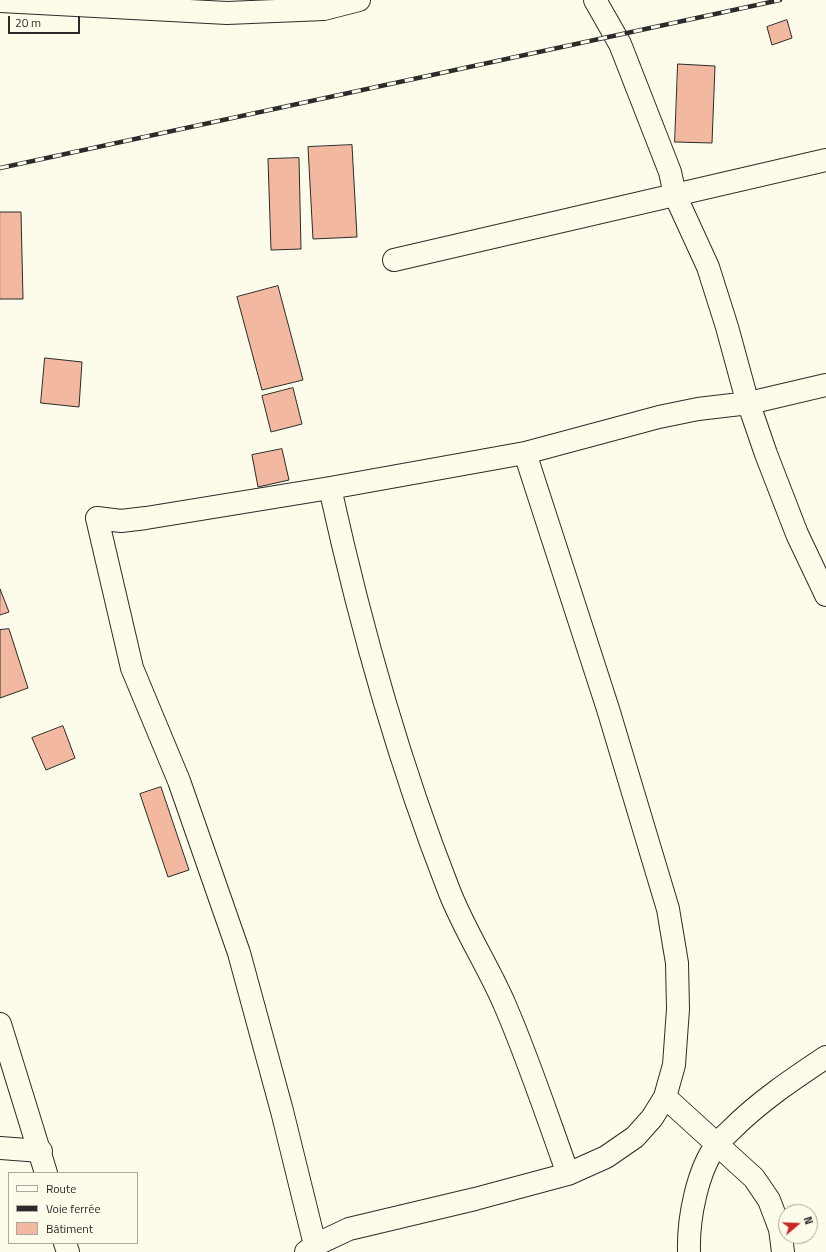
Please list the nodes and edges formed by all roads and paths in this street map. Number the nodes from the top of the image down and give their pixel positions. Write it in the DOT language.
graph roads {
  1 [pos="359,0"];
  2 [pos="595,0"];
  3 [pos="0,1"];
  4 [pos="826,160"];
  5 [pos="675,195"];
  6 [pos="394,260"];
  7 [pos="826,385"];
  8 [pos="749,403"];
  9 [pos="525,453"];
  10 [pos="330,488"];
  11 [pos="824,585"];
  12 [pos="0,1024"];
  13 [pos="826,1057"];
  14 [pos="665,1097"];
  15 [pos="717,1144"];
  16 [pos="0,1148"];
  17 [pos="41,1151"];
  18 [pos="46,1172"];
  19 [pos="568,1174"];
  20 [pos="310,1248"];
  21 [pos="689,1252"];
  22 [pos="783,1252"];
  1 -- 3 [label="main road"];
  2 -- 5 [label="main road"];
  4 -- 5 [label="main road"];
  5 -- 6 [label="main road"];
  5 -- 8 [label="main road"];
  7 -- 8 [label="main road"];
  8 -- 9 [label="main road"];
  8 -- 11 [label="main road"];
  9 -- 10 [label="main road"];
  9 -- 14 [label="main road"];
  10 -- 19 [label="main road"];
  10 -- 20 [label="main road"];
  12 -- 17 [label="main road"];
  13 -- 15 [label="main road"];
  14 -- 15 [label="main road"];
  14 -- 19 [label="main road"];
  15 -- 21 [label="main road"];
  15 -- 22 [label="main road"];
  16 -- 17 [label="main road"];
  17 -- 18 [label="main road"];
  19 -- 20 [label="main road"];
}
